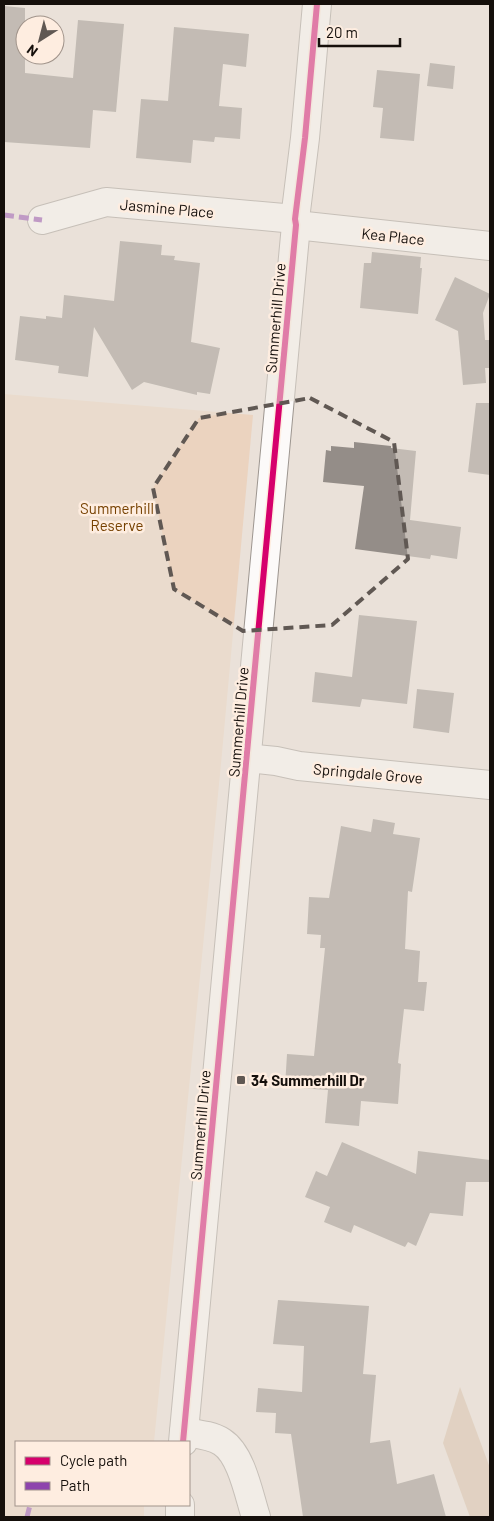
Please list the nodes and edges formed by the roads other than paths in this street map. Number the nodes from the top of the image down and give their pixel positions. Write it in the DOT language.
graph roads {
  1 [pos="317,4"];
  2 [pos="42,220"];
  3 [pos="295,222"];
  4 [pos="490,246"];
  5 [pos="247,758"];
  6 [pos="490,785"];
  7 [pos="184,1437"];
  8 [pos="256,1517"];
  1 -- 3 [label="main road, Summerhill Drive"];
  2 -- 3 [label="main road, Jasmine Place"];
  3 -- 4 [label="main road, Kea Place"];
  3 -- 5 [label="main road, Summerhill Drive"];
  5 -- 6 [label="main road, Springdale Grove"];
  5 -- 7 [label="main road, Summerhill Drive"];
  7 -- 8 [label="main road"];
}
